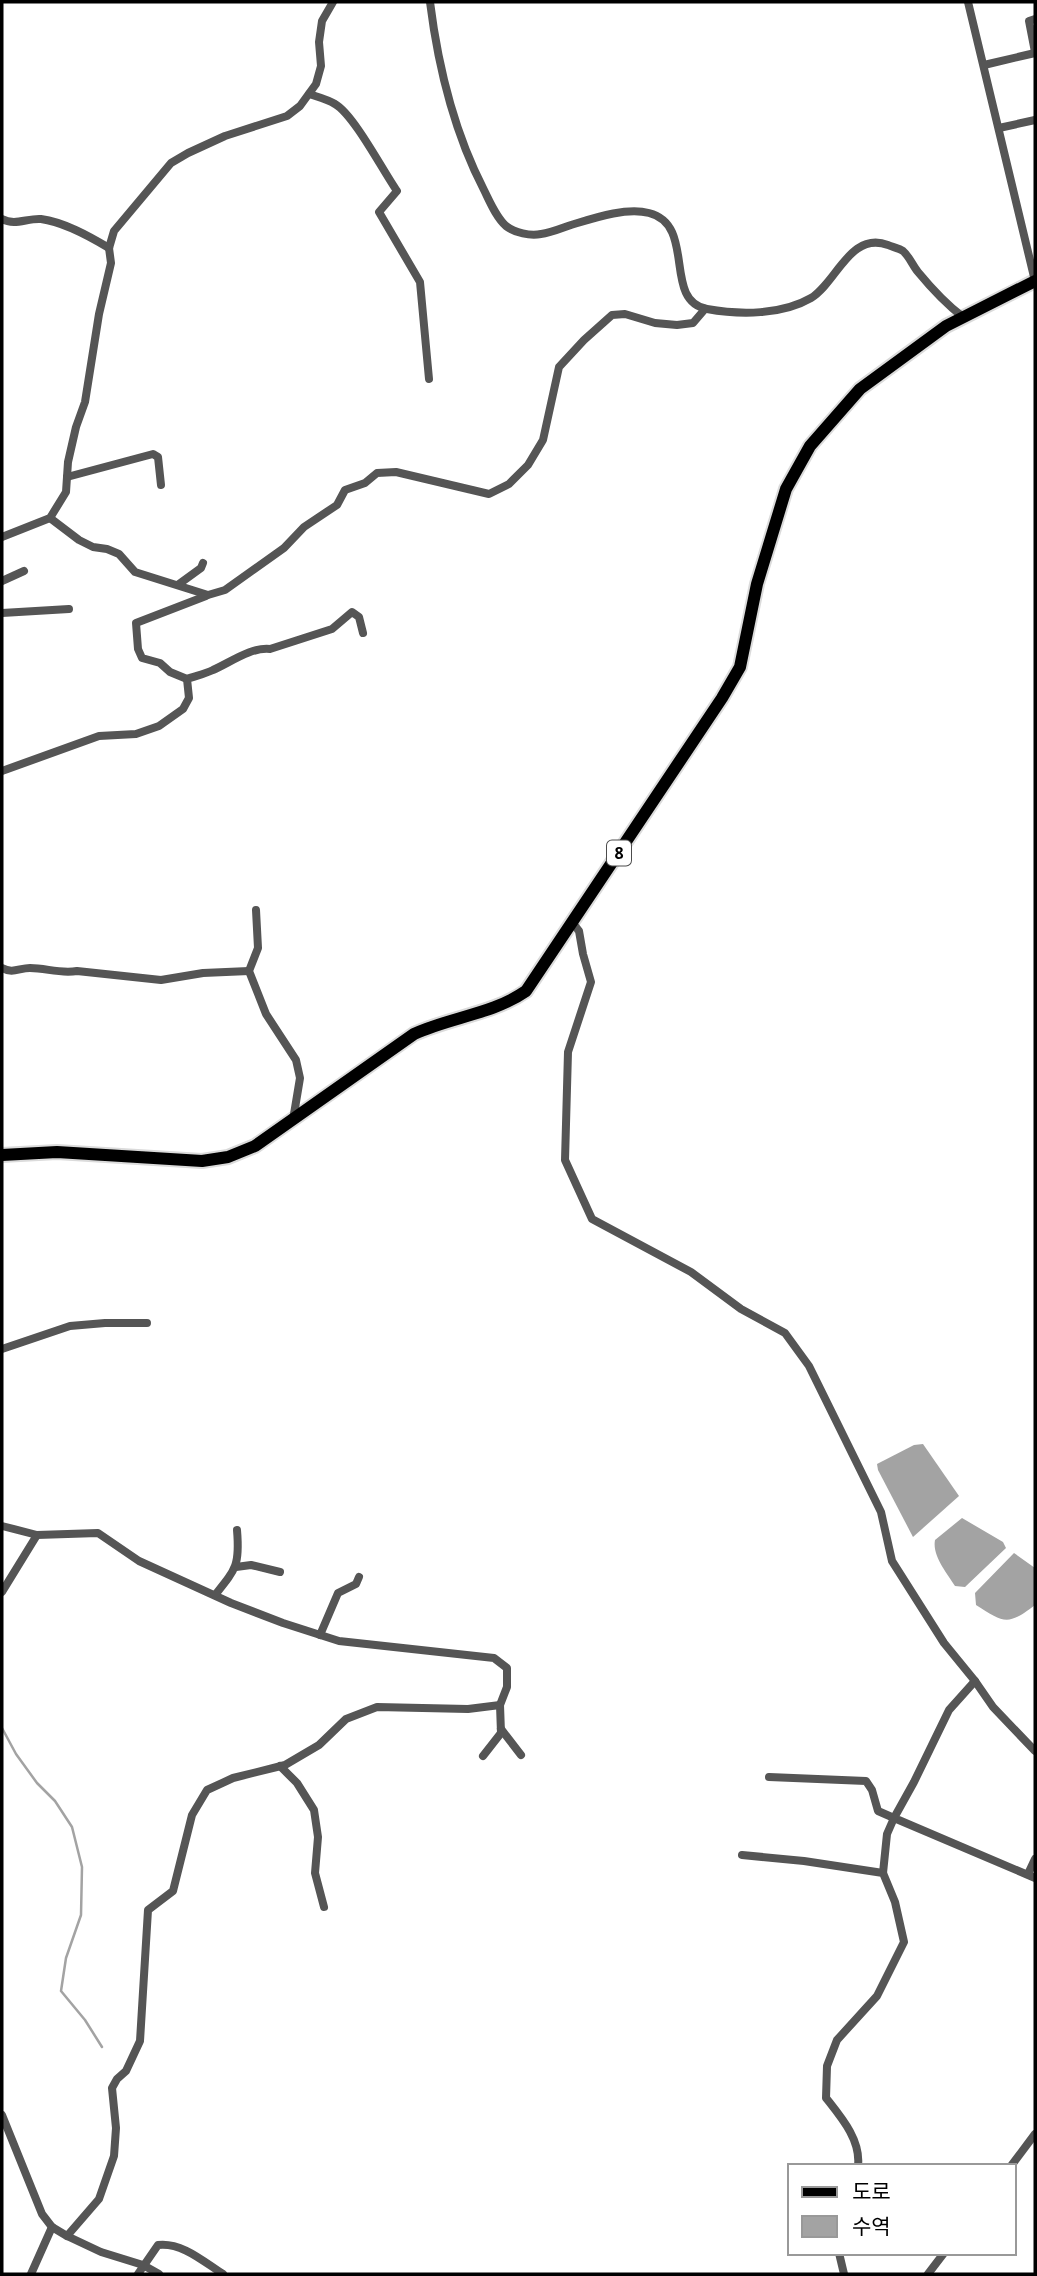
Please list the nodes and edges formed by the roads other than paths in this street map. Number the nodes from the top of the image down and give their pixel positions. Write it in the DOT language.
graph roads {
  1 [pos="333,2"];
  2 [pos="430,2"];
  3 [pos="968,2"];
  4 [pos="1035,19"];
  5 [pos="1035,52"];
  6 [pos="984,65"];
  7 [pos="309,94"];
  8 [pos="1035,120"];
  9 [pos="999,128"];
  10 [pos="2,219"];
  11 [pos="109,248"];
  12 [pos="1035,281"];
  13 [pos="705,309"];
  14 [pos="963,317"];
  15 [pos="429,379"];
  16 [pos="67,477"];
  17 [pos="161,485"];
  18 [pos="50,518"];
  19 [pos="2,537"];
  20 [pos="203,563"];
  21 [pos="24,570"];
  22 [pos="2,581"];
  23 [pos="179,584"];
  24 [pos="208,595"];
  25 [pos="69,609"];
  26 [pos="2,614"];
  27 [pos="363,634"];
  28 [pos="187,679"];
  29 [pos="2,771"];
  30 [pos="256,910"];
  31 [pos="572,922"];
  32 [pos="2,968"];
  33 [pos="249,971"];
  34 [pos="293,1120"];
  35 [pos="4,1157"];
  36 [pos="148,1323"];
  37 [pos="2,1349"];
  38 [pos="2,1526"];
  39 [pos="237,1530"];
  40 [pos="37,1535"];
  41 [pos="236,1566"];
  42 [pos="280,1572"];
  43 [pos="359,1577"];
  44 [pos="2,1592"];
  45 [pos="215,1595"];
  46 [pos="320,1635"];
  47 [pos="975,1681"];
  48 [pos="500,1705"];
  49 [pos="501,1729"];
  50 [pos="1035,1751"];
  51 [pos="521,1755"];
  52 [pos="483,1756"];
  53 [pos="280,1766"];
  54 [pos="769,1777"];
  55 [pos="894,1818"];
  56 [pos="742,1855"];
  57 [pos="1035,1859"];
  58 [pos="883,1873"];
  59 [pos="1032,1876"];
  60 [pos="324,1908"];
  61 [pos="2,2117"];
  62 [pos="1035,2134"];
  63 [pos="858,2164"];
  64 [pos="1012,2164"];
  65 [pos="52,2228"];
  66 [pos="67,2236"];
  67 [pos="839,2255"];
  68 [pos="942,2255"];
  69 [pos="143,2265"];
  70 [pos="31,2274"];
  71 [pos="138,2274"];
  72 [pos="159,2274"];
  73 [pos="223,2274"];
  74 [pos="844,2274"];
  75 [pos="928,2274"];
  1 -- 7 [label="street"];
  2 -- 13 [label="street"];
  3 -- 6 [label="street"];
  4 -- 5 [label="street"];
  5 -- 6 [label="street"];
  6 -- 9 [label="street"];
  7 -- 11 [label="street"];
  7 -- 15 [label="street"];
  8 -- 9 [label="street"];
  9 -- 12 [label="street"];
  10 -- 11 [label="street"];
  11 -- 16 [label="street"];
  12 -- 14 [label="main road, 8"];
  13 -- 14 [label="street"];
  13 -- 24 [label="street"];
  14 -- 31 [label="main road, 8"];
  16 -- 17 [label="street"];
  16 -- 18 [label="street"];
  18 -- 19 [label="street"];
  18 -- 23 [label="street"];
  20 -- 23 [label="street"];
  21 -- 22 [label="street"];
  23 -- 24 [label="street"];
  24 -- 28 [label="street"];
  25 -- 26 [label="street"];
  27 -- 28 [label="street"];
  28 -- 29 [label="street"];
  30 -- 33 [label="street"];
  31 -- 34 [label="main road, 8"];
  31 -- 47 [label="street"];
  32 -- 33 [label="street"];
  33 -- 34 [label="street"];
  34 -- 35 [label="main road, 8"];
  36 -- 37 [label="street"];
  38 -- 40 [label="street"];
  39 -- 41 [label="street"];
  40 -- 44 [label="street"];
  40 -- 45 [label="street"];
  41 -- 42 [label="street"];
  41 -- 45 [label="street"];
  43 -- 46 [label="street"];
  45 -- 46 [label="street"];
  46 -- 48 [label="street"];
  47 -- 50 [label="street"];
  47 -- 55 [label="street"];
  48 -- 49 [label="street"];
  48 -- 53 [label="street"];
  49 -- 51 [label="street"];
  49 -- 52 [label="street"];
  53 -- 60 [label="street"];
  53 -- 66 [label="street"];
  54 -- 55 [label="street"];
  55 -- 58 [label="street"];
  55 -- 59 [label="street"];
  56 -- 58 [label="street"];
  57 -- 59 [label="street"];
  58 -- 63 [label="street"];
  61 -- 65 [label="street"];
  62 -- 64 [label="street"];
  65 -- 66 [label="street"];
  65 -- 70 [label="street"];
  66 -- 69 [label="street"];
  67 -- 74 [label="street"];
  68 -- 75 [label="street"];
  69 -- 71 [label="street"];
  69 -- 72 [label="street"];
  69 -- 73 [label="street"];
}
